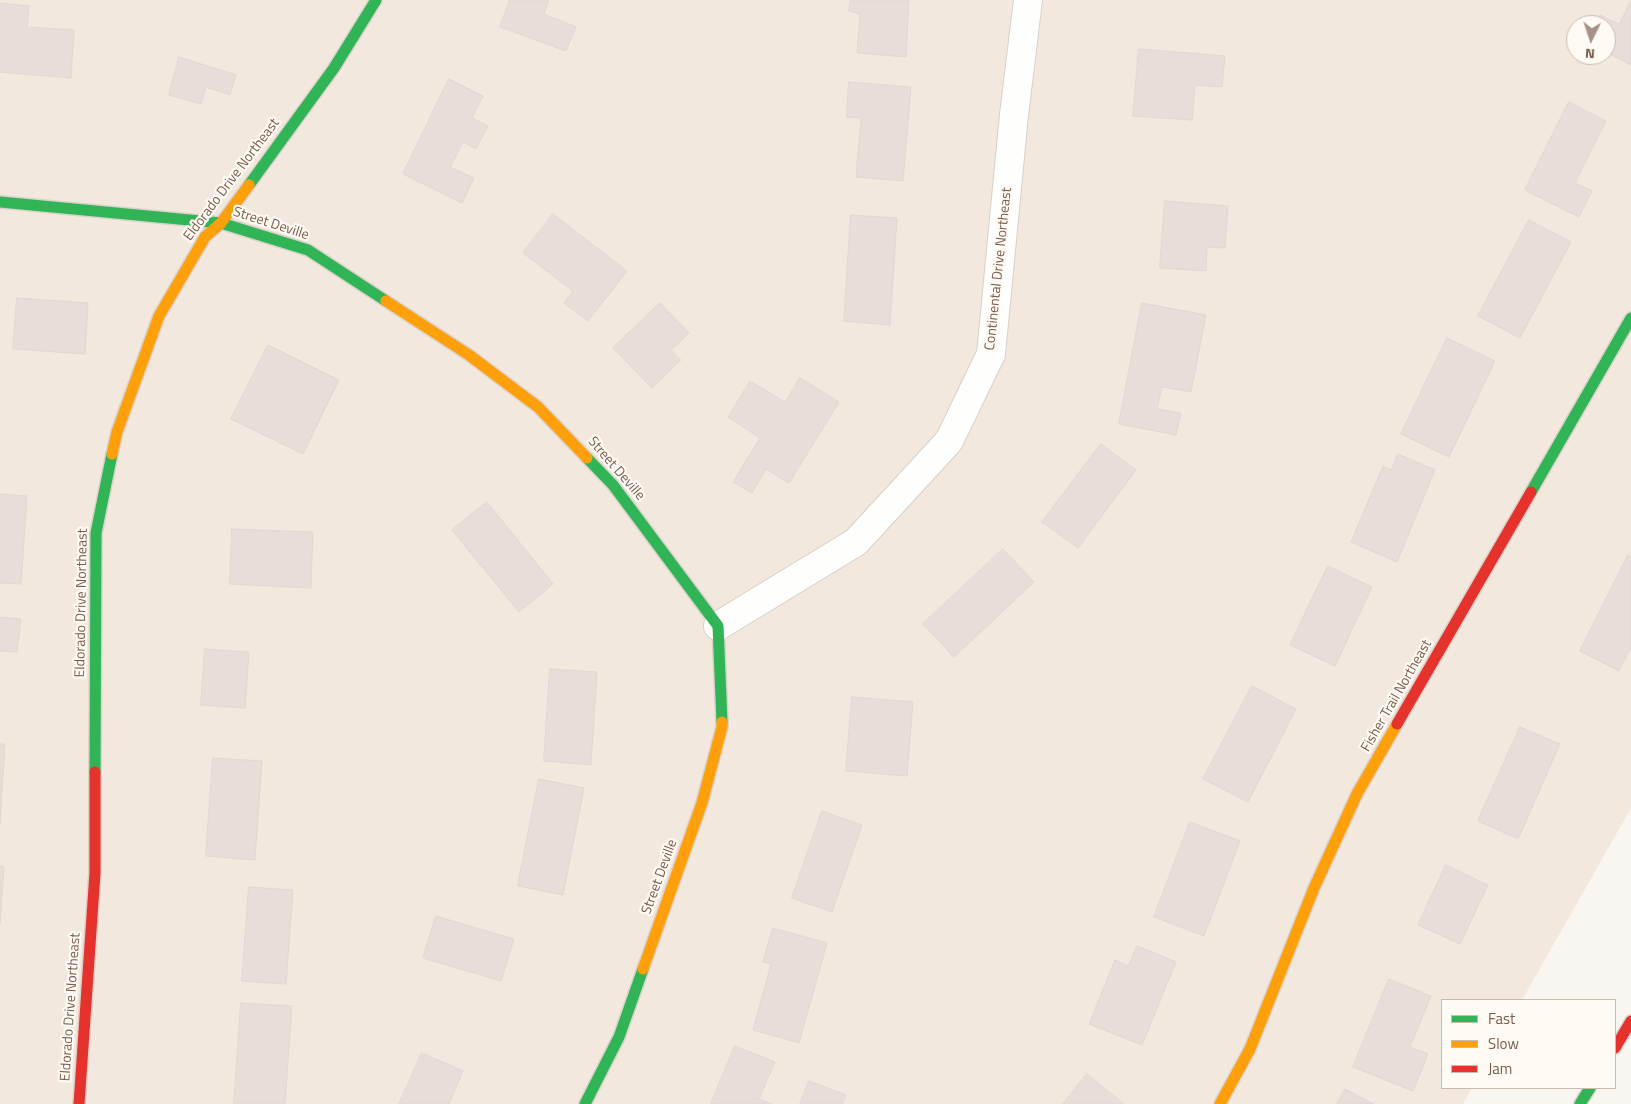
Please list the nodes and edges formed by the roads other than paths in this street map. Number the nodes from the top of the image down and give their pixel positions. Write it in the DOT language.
graph roads {
  1 [pos="376,0"];
  2 [pos="1028,0"];
  3 [pos="0,202"];
  4 [pos="220,223"];
  5 [pos="1631,318"];
  6 [pos="718,626"];
  7 [pos="1631,1021"];
  8 [pos="1616,1046"];
  9 [pos="1589,1089"];
  10 [pos="80,1104"];
  11 [pos="585,1104"];
  12 [pos="1220,1104"];
  13 [pos="1580,1104"];
  1 -- 4 [label="street, Eldorado Drive Northeast"];
  2 -- 6 [label="street, Continental Drive Northeast"];
  3 -- 4 [label="street, Street Deville"];
  4 -- 6 [label="street, Street Deville"];
  4 -- 10 [label="street, Eldorado Drive Northeast"];
  5 -- 12 [label="street, Fisher Trail Northeast"];
  6 -- 11 [label="street, Street Deville"];
  7 -- 8 [label="street"];
  9 -- 13 [label="street"];
}
